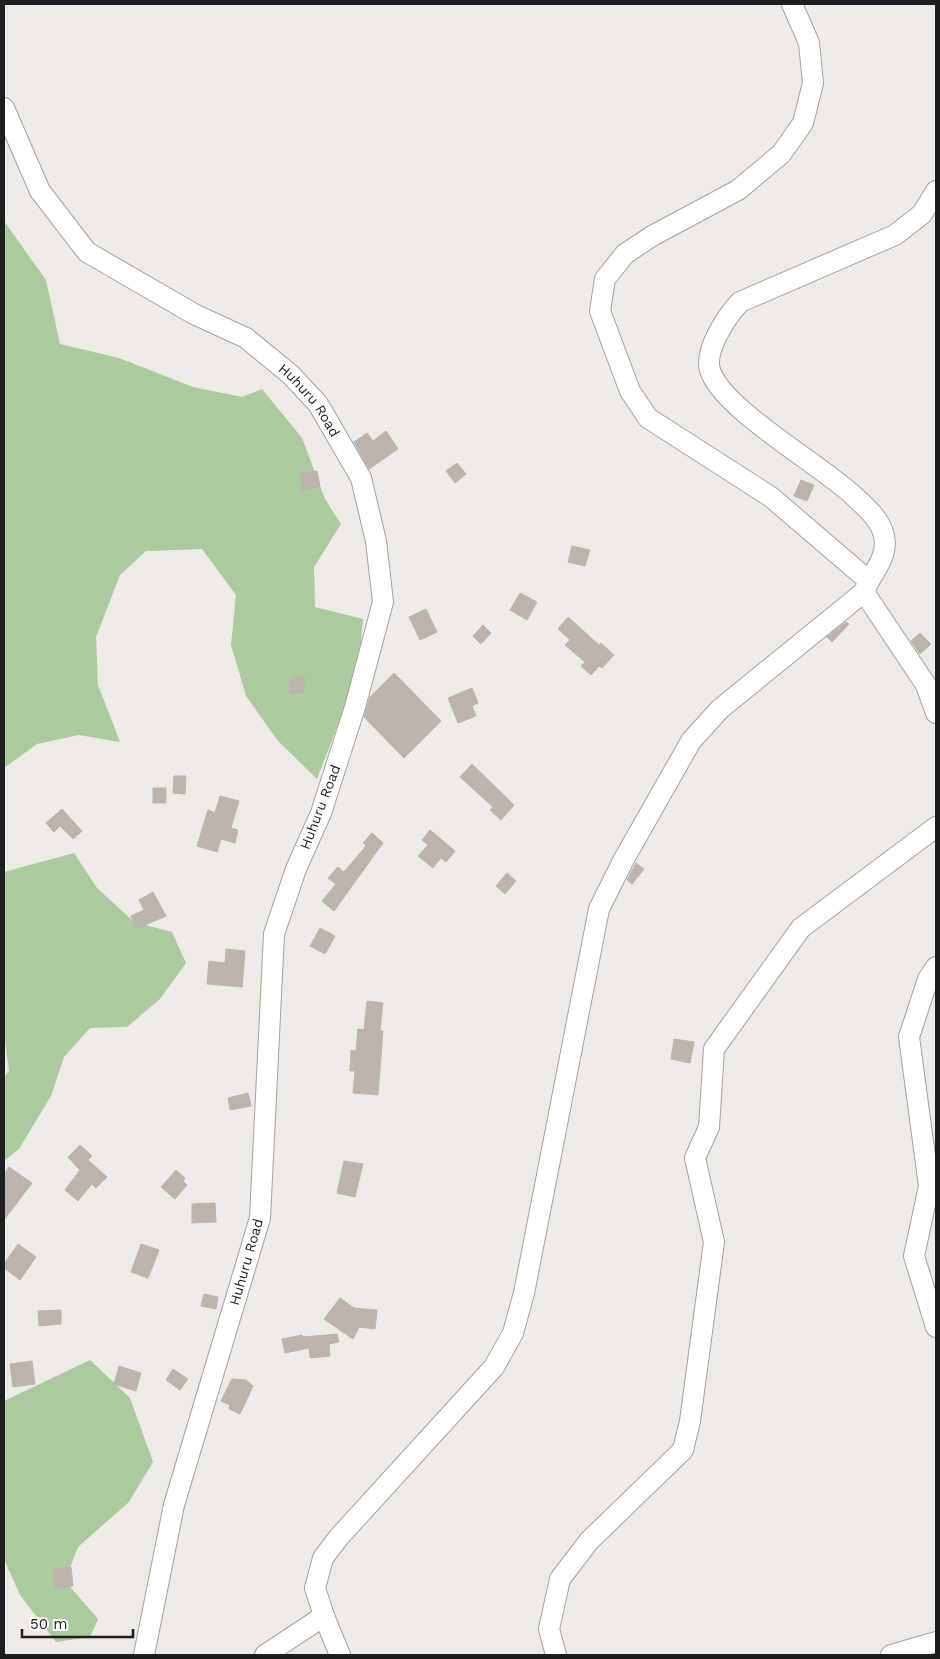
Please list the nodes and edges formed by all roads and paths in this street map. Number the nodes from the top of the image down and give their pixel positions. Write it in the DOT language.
graph roads {
  1 [pos="792,4"];
  2 [pos="4,108"];
  3 [pos="936,191"];
  4 [pos="866,587"];
  5 [pos="936,713"];
  6 [pos="936,827"];
  7 [pos="936,967"];
  8 [pos="936,1327"];
  9 [pos="324,1616"];
  10 [pos="936,1642"];
  11 [pos="144,1655"];
  12 [pos="265,1655"];
  13 [pos="340,1655"];
  14 [pos="556,1655"];
  15 [pos="891,1655"];
  1 -- 4 [label="street"];
  2 -- 11 [label="street, Huhuru Road"];
  3 -- 4 [label="street"];
  4 -- 5 [label="street"];
  4 -- 9 [label="street"];
  6 -- 14 [label="street"];
  7 -- 8 [label="street"];
  9 -- 12 [label="street"];
  9 -- 13 [label="street"];
  10 -- 15 [label="street"];
}
